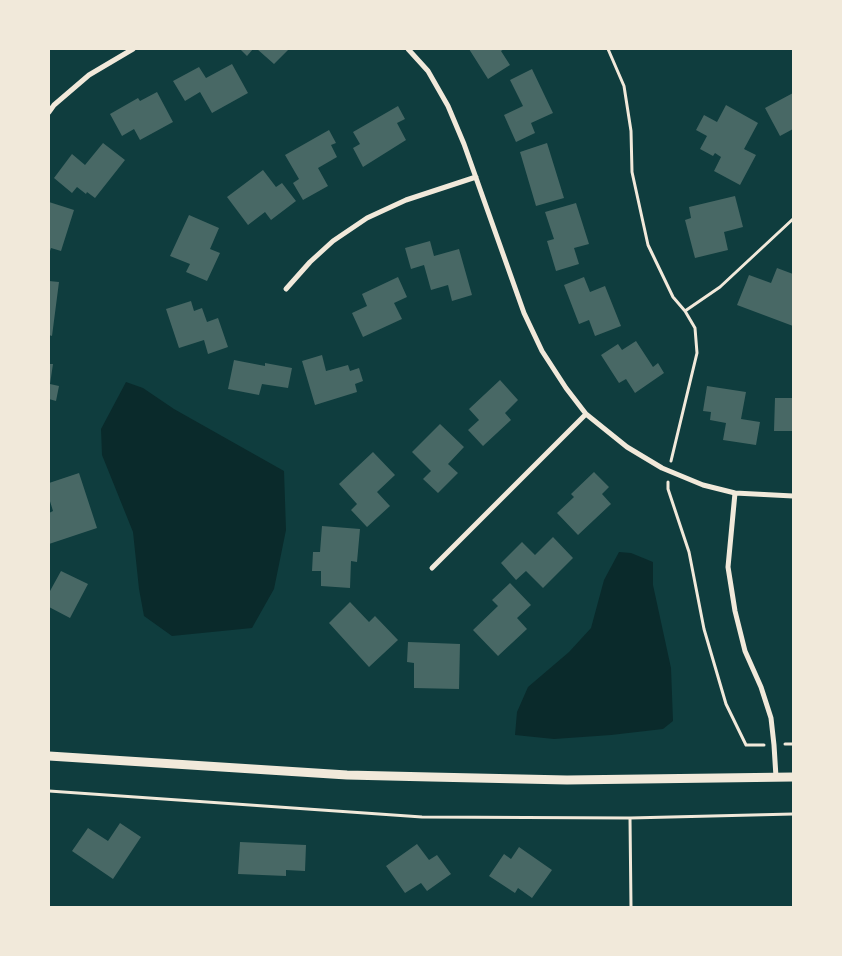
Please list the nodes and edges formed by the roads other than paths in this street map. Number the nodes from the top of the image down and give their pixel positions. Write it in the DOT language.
graph roads {
  1 [pos="133,49"];
  2 [pos="408,49"];
  3 [pos="49,112"];
  4 [pos="476,177"];
  5 [pos="286,289"];
  6 [pos="586,414"];
  7 [pos="735,493"];
  8 [pos="793,496"];
  9 [pos="432,568"];
  10 [pos="49,756"];
  11 [pos="776,777"];
  12 [pos="793,777"];
  1 -- 3 [label="street"];
  2 -- 4 [label="street"];
  4 -- 5 [label="street"];
  4 -- 6 [label="street"];
  6 -- 7 [label="street"];
  6 -- 9 [label="street"];
  7 -- 8 [label="street"];
  7 -- 11 [label="street"];
  10 -- 11 [label="street"];
  11 -- 12 [label="street"];
}
